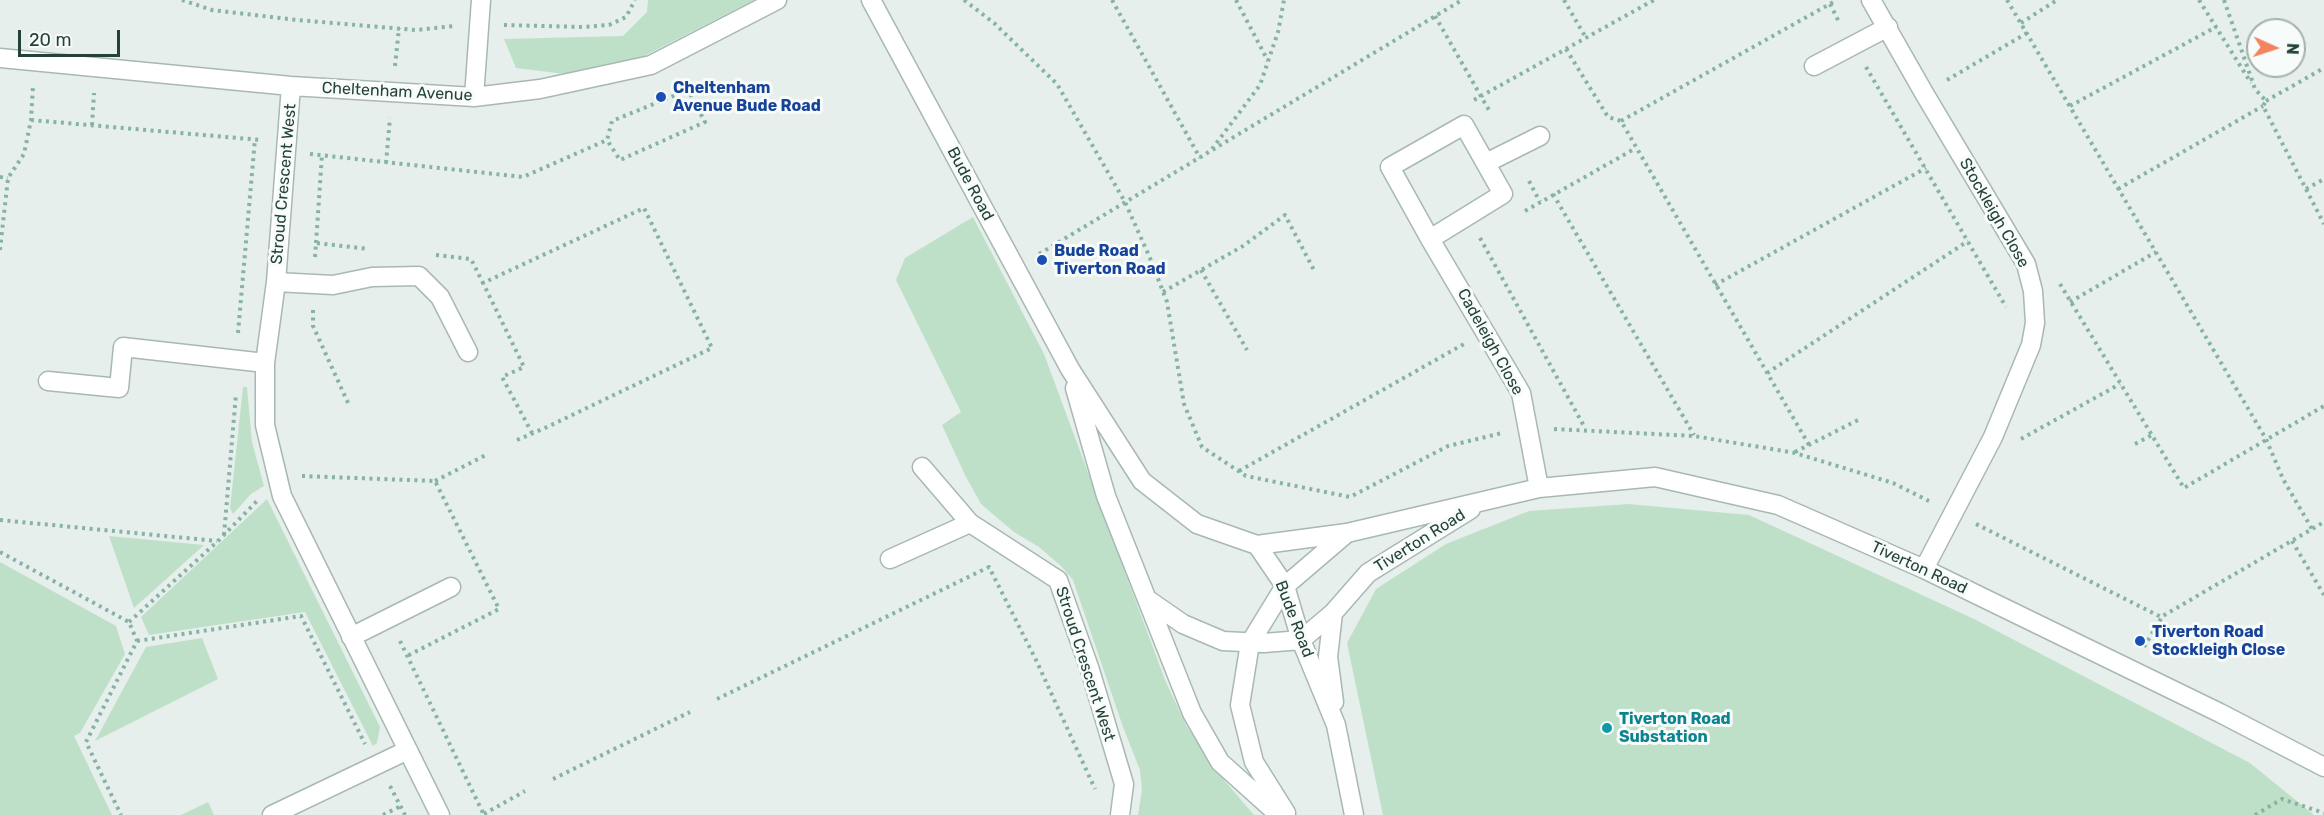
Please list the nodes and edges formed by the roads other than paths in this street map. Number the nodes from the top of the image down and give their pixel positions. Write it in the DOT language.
graph roads {
  1 [pos="481,0"];
  2 [pos="777,0"];
  3 [pos="871,0"];
  4 [pos="1871,0"];
  5 [pos="1888,27"];
  6 [pos="0,57"];
  7 [pos="1814,66"];
  8 [pos="291,86"];
  9 [pos="474,97"];
  10 [pos="1539,136"];
  11 [pos="1486,163"];
  12 [pos="1430,238"];
  13 [pos="276,282"];
  14 [pos="468,352"];
  15 [pos="265,363"];
  16 [pos="1070,369"];
  17 [pos="48,381"];
  18 [pos="922,467"];
  19 [pos="1539,488"];
  20 [pos="1486,499"];
  21 [pos="970,523"];
  22 [pos="1347,533"];
  23 [pos="1257,545"];
  24 [pos="890,559"];
  25 [pos="1924,569"];
  26 [pos="1285,586"];
  27 [pos="451,587"];
  28 [pos="1147,599"];
  29 [pos="1333,613"];
  30 [pos="351,637"];
  31 [pos="1301,640"];
  32 [pos="1250,643"];
  33 [pos="1336,725"];
  34 [pos="408,750"];
  35 [pos="2324,767"];
  36 [pos="272,815"];
  37 [pos="440,815"];
  38 [pos="1120,815"];
  39 [pos="1279,815"];
  40 [pos="1287,815"];
  41 [pos="1354,815"];
  1 -- 9 [label="street"];
  2 -- 9 [label="street, Cheltenham Avenue"];
  3 -- 16 [label="street, Bude Road"];
  4 -- 5 [label="street, Stockleigh Close"];
  5 -- 7 [label="street"];
  5 -- 25 [label="street, Stockleigh Close"];
  6 -- 8 [label="street, Cheltenham Avenue"];
  8 -- 9 [label="street, Cheltenham Avenue"];
  8 -- 13 [label="street, Stroud Crescent West"];
  10 -- 11 [label="street"];
  11 -- 12 [label="street"];
  11 -- 12 [label="street, Cadeleigh Close"];
  12 -- 19 [label="street, Cadeleigh Close"];
  13 -- 14 [label="street, Stroud Crescent West"];
  13 -- 15 [label="street, Stroud Crescent West"];
  15 -- 17 [label="street"];
  15 -- 30 [label="street, Stroud Crescent West"];
  16 -- 23 [label="street, Bude Road"];
  16 -- 28 [label="street, Bude Road"];
  18 -- 21 [label="street, Stroud Crescent West"];
  19 -- 20 [label="street, Tiverton Road"];
  19 -- 25 [label="street, Tiverton Road"];
  20 -- 22 [label="street, Tiverton Road"];
  20 -- 29 [label="street, Tiverton Road"];
  21 -- 24 [label="street"];
  21 -- 38 [label="street, Stroud Crescent West"];
  22 -- 23 [label="street, Tiverton Road"];
  22 -- 26 [label="street, Tiverton Road"];
  23 -- 26 [label="street, Bude Road"];
  25 -- 35 [label="street, Tiverton Road"];
  26 -- 31 [label="street, Bude Road"];
  26 -- 32 [label="street, Tiverton Road"];
  27 -- 30 [label="street"];
  28 -- 32 [label="street"];
  28 -- 39 [label="street, Bude Road"];
  29 -- 31 [label="street, Tiverton Road"];
  29 -- 33 [label="street"];
  30 -- 34 [label="street, Stroud Crescent West"];
  31 -- 32 [label="street"];
  31 -- 33 [label="street, Bude Road"];
  32 -- 40 [label="street, Tiverton Road"];
  33 -- 41 [label="street, Bude Road"];
  34 -- 36 [label="street"];
  34 -- 37 [label="street, Stroud Crescent West"];
}
